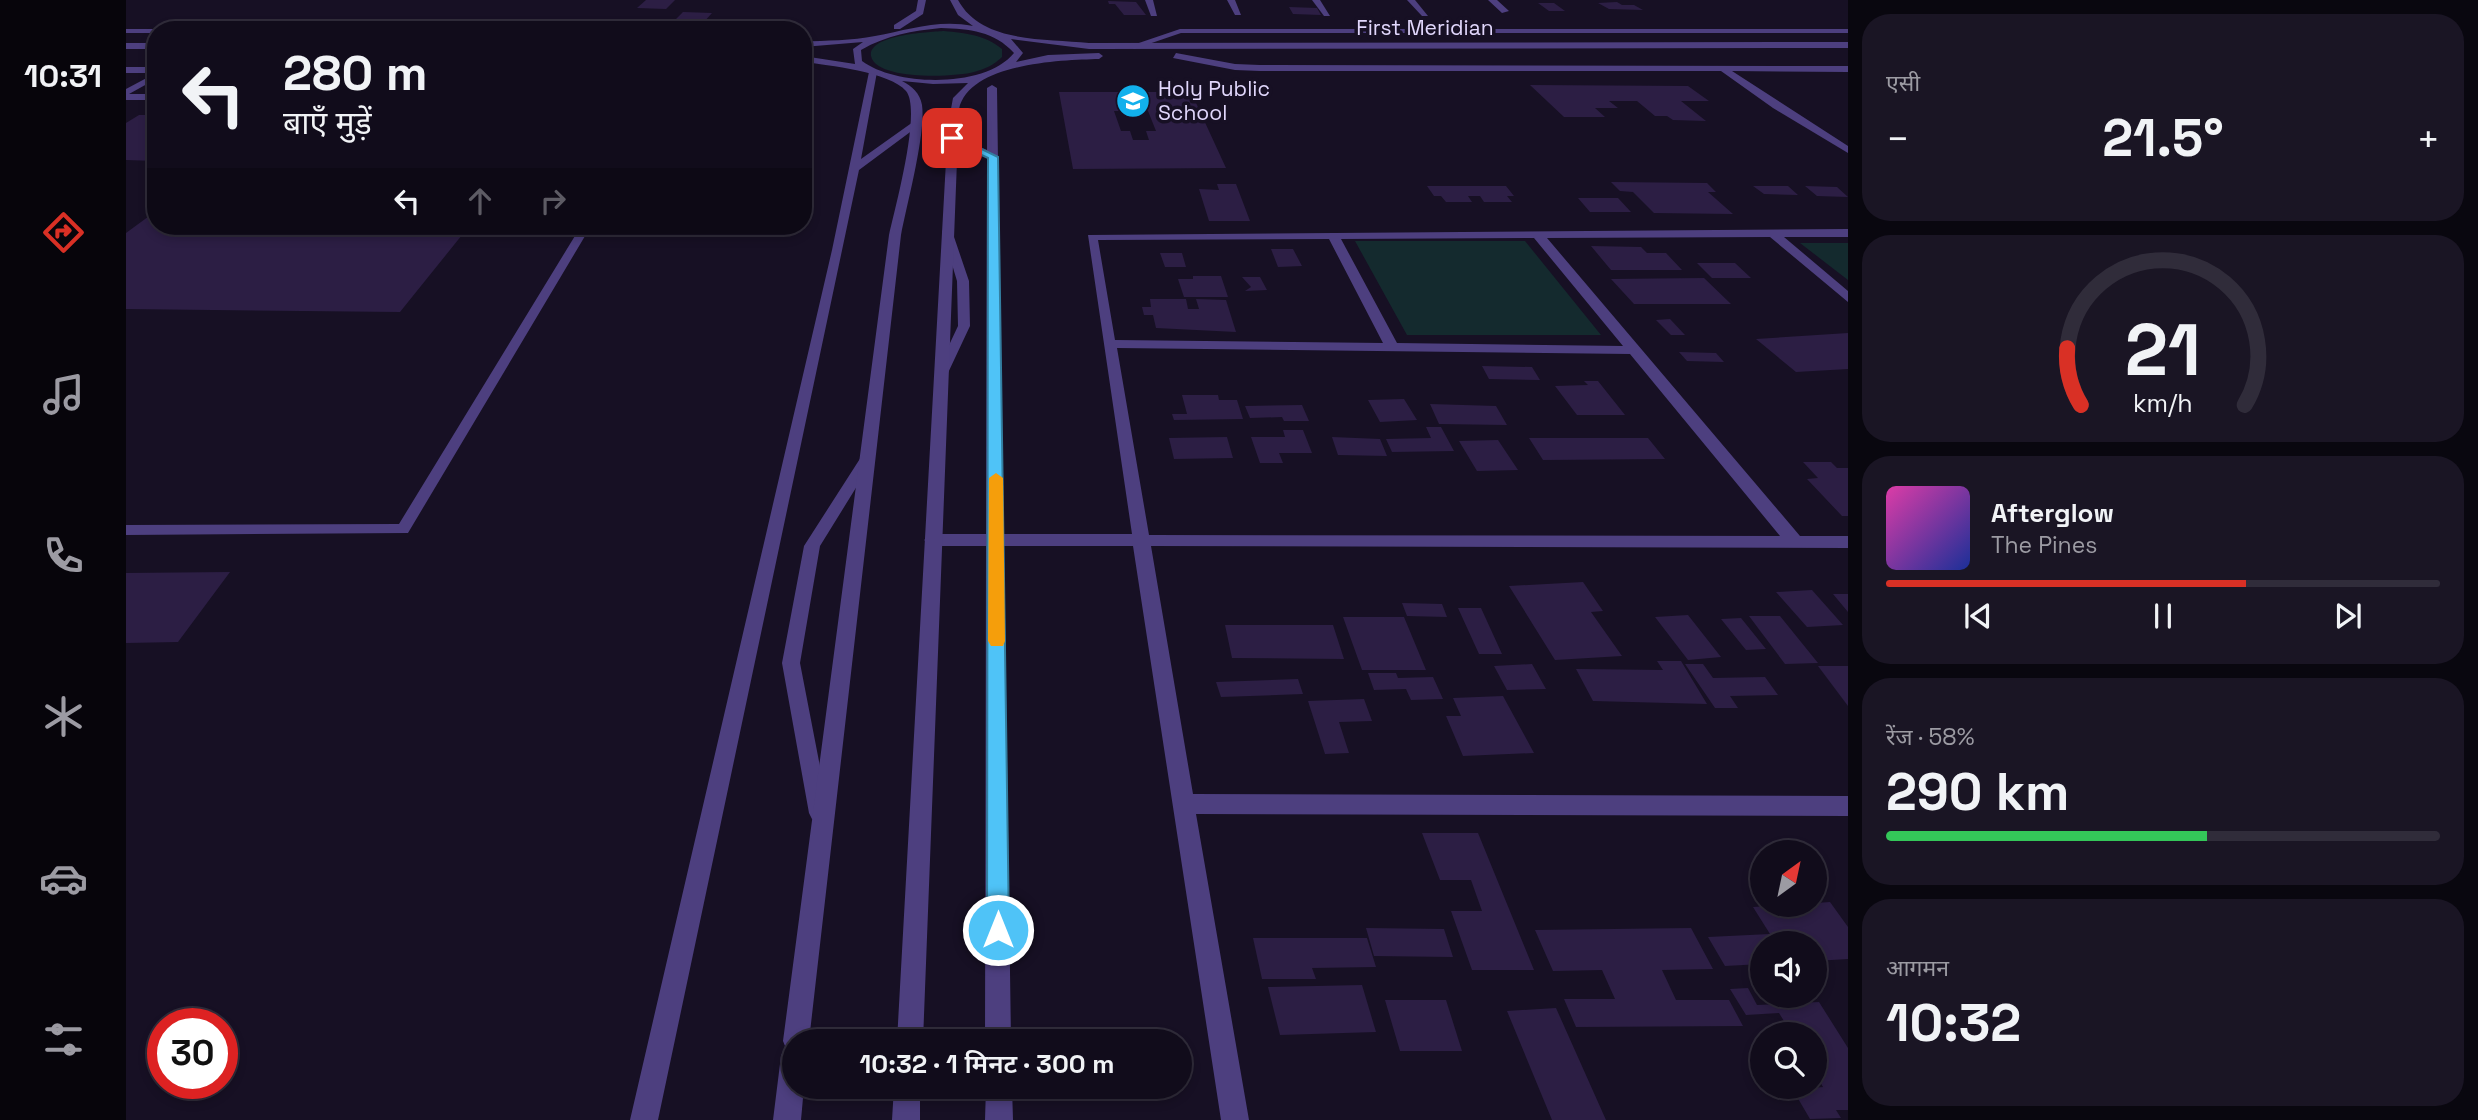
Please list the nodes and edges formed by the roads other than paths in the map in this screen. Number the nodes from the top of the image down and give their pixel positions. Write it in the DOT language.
graph roads {
  1 [pos="922,0"];
  2 [pos="954,0"];
  3 [pos="1149,0"];
  4 [pos="1231,0"];
  5 [pos="1316,0"];
  6 [pos="1411,0"];
  7 [pos="1492,0"];
  8 [pos="1505,11"];
  9 [pos="1154,13"];
  10 [pos="1238,13"];
  11 [pos="1326,14"];
  12 [pos="1426,14"];
  13 [pos="126,31"];
  14 [pos="147,31"];
  15 [pos="891,31"];
  16 [pos="984,31"];
  17 [pos="1848,32"];
  18 [pos="1002,36"];
  19 [pos="869,39"];
  20 [pos="812,44"];
  21 [pos="126,46"];
  22 [pos="147,46"];
  23 [pos="1134,46"];
  24 [pos="1848,46"];
  25 [pos="1176,56"];
  26 [pos="1386,56"];
  27 [pos="812,61"];
  28 [pos="1009,66"];
  29 [pos="1723,69"];
  30 [pos="1848,69"];
  31 [pos="126,70"];
  32 [pos="147,70"];
  33 [pos="872,71"];
  34 [pos="147,81"];
  35 [pos="988,82"];
  36 [pos="126,95"];
  37 [pos="147,96"];
  38 [pos="916,124"];
  39 [pos="952,138"];
  40 [pos="1829,139"];
  41 [pos="1848,139"];
  42 [pos="1848,150"];
  43 [pos="993,157"];
  44 [pos="854,169"];
  45 [pos="1772,233"];
  46 [pos="1848,233"];
  47 [pos="1538,234"];
  48 [pos="581,235"];
  49 [pos="1333,236"];
  50 [pos="1848,298"];
  51 [pos="1109,345"];
  52 [pos="1392,348"];
  53 [pos="1634,350"];
  54 [pos="868,456"];
  55 [pos="126,530"];
  56 [pos="933,540"];
  57 [pos="996,540"];
  58 [pos="1141,540"];
  59 [pos="1795,542"];
  60 [pos="1848,542"];
  61 [pos="1184,804"];
  62 [pos="1848,806"];
  63 [pos="822,829"];
  64 [pos="797,1029"];
  65 [pos="911,1029"];
  66 [pos="999,1029"];
  67 [pos="789,1099"];
  68 [pos="907,1099"];
  69 [pos="999,1099"];
  70 [pos="644,1120"];
  71 [pos="787,1120"];
  72 [pos="906,1120"];
  73 [pos="999,1120"];
  74 [pos="1235,1120"];
  1 -- 15 [label="street"];
  2 -- 16 [label="street"];
  3 -- 9 [label="street"];
  4 -- 10 [label="street"];
  5 -- 11 [label="street"];
  6 -- 12 [label="street"];
  7 -- 8 [label="street"];
  13 -- 14 [label="street"];
  15 -- 16 [label="street, First Meridian"];
  15 -- 19 [label="street"];
  16 -- 18 [label="street, First Meridian"];
  17 -- 23 [label="street"];
  18 -- 23 [label="street, First Meridian"];
  18 -- 28 [label="street"];
  19 -- 20 [label="street"];
  19 -- 33 [label="street"];
  21 -- 22 [label="street"];
  23 -- 24 [label="street, First Meridian"];
  25 -- 26 [label="street, First Meridian"];
  25 -- 28 [label="street, First Meridian"];
  25 -- 29 [label="street"];
  27 -- 33 [label="street"];
  28 -- 35 [label="street, First Meridian"];
  29 -- 30 [label="street"];
  29 -- 40 [label="street"];
  31 -- 32 [label="street"];
  33 -- 35 [label="street"];
  33 -- 38 [label="street"];
  33 -- 44 [label="street"];
  34 -- 36 [label="lane"];
  35 -- 39 [label="street"];
  35 -- 43 [label="street"];
  36 -- 37 [label="lane"];
  38 -- 44 [label="street"];
  38 -- 54 [label="street"];
  39 -- 43 [label="street"];
  39 -- 56 [label="street"];
  40 -- 41 [label="street"];
  40 -- 42 [label="street"];
  43 -- 57 [label="street"];
  44 -- 70 [label="street"];
  45 -- 46 [label="street"];
  45 -- 47 [label="street"];
  45 -- 50 [label="street"];
  47 -- 49 [label="street"];
  47 -- 53 [label="street"];
  48 -- 55 [label="lane"];
  49 -- 51 [label="street"];
  49 -- 52 [label="street"];
  51 -- 52 [label="street"];
  51 -- 58 [label="street"];
  52 -- 53 [label="street"];
  53 -- 59 [label="street"];
  54 -- 63 [label="street"];
  54 -- 63 [label="lane"];
  56 -- 57 [label="street"];
  56 -- 65 [label="street"];
  57 -- 58 [label="street"];
  57 -- 66 [label="street"];
  58 -- 59 [label="street"];
  58 -- 61 [label="street"];
  59 -- 60 [label="street"];
  61 -- 62 [label="street"];
  61 -- 74 [label="street"];
  63 -- 64 [label="street"];
  67 -- 71 [label="street"];
  68 -- 72 [label="street"];
  69 -- 73 [label="street"];
}
